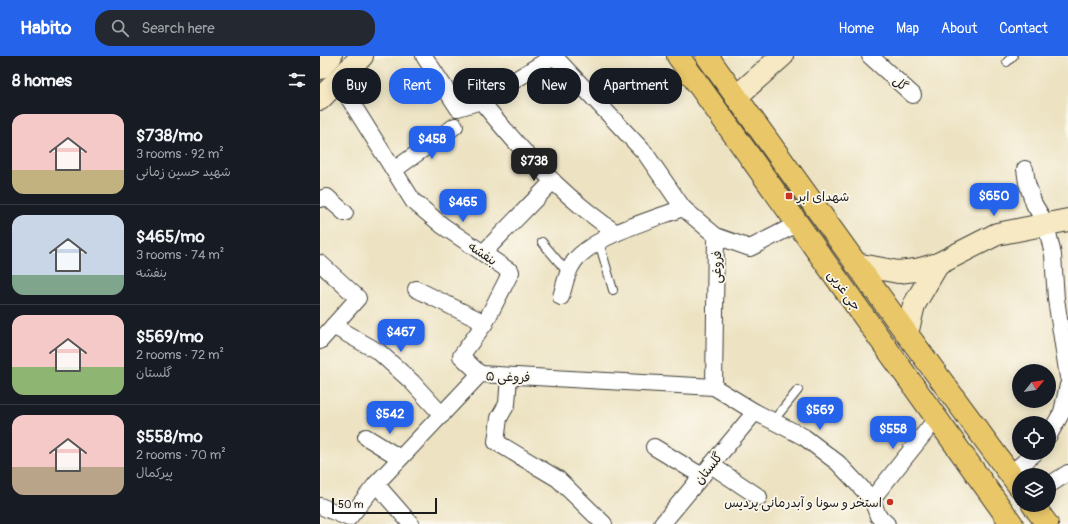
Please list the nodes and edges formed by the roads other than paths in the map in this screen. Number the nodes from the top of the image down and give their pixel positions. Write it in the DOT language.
graph roads {
  1 [pos="331,56"];
  2 [pos="362,56"];
  3 [pos="424,56"];
  4 [pos="554,56"];
  5 [pos="678,56"];
  6 [pos="707,56"];
  7 [pos="782,56"];
  8 [pos="870,56"];
  9 [pos="1013,56"];
  10 [pos="1007,62"];
  11 [pos="320,68"];
  12 [pos="350,68"];
  13 [pos="519,78"];
  14 [pos="332,87"];
  15 [pos="913,95"];
  16 [pos="736,97"];
  17 [pos="320,99"];
  18 [pos="453,100"];
  19 [pos="352,104"];
  20 [pos="455,104"];
  21 [pos="472,104"];
  22 [pos="484,104"];
  23 [pos="455,126"];
  24 [pos="1025,169"];
  25 [pos="394,170"];
  26 [pos="553,181"];
  27 [pos="320,199"];
  28 [pos="683,208"];
  29 [pos="345,213"];
  30 [pos="1068,220"];
  31 [pos="797,224"];
  32 [pos="1046,224"];
  33 [pos="616,233"];
  34 [pos="716,236"];
  35 [pos="542,242"];
  36 [pos="599,242"];
  37 [pos="483,253"];
  38 [pos="320,263"];
  39 [pos="856,264"];
  40 [pos="938,264"];
  41 [pos="568,273"];
  42 [pos="416,289"];
  43 [pos="613,290"];
  44 [pos="561,297"];
  45 [pos="484,323"];
  46 [pos="333,326"];
  47 [pos="907,334"];
  48 [pos="320,341"];
  49 [pos="480,374"];
  50 [pos="509,376"];
  51 [pos="1068,377"];
  52 [pos="1068,385"];
  53 [pos="714,387"];
  54 [pos="798,390"];
  55 [pos="755,412"];
  56 [pos="442,415"];
  57 [pos="936,419"];
  58 [pos="773,421"];
  59 [pos="1056,423"];
  60 [pos="366,436"];
  61 [pos="654,447"];
  62 [pos="400,458"];
  63 [pos="706,471"];
  64 [pos="1068,473"];
  65 [pos="1012,476"];
  66 [pos="1056,480"];
  67 [pos="376,484"];
  68 [pos="759,497"];
  69 [pos="872,499"];
  70 [pos="321,508"];
  71 [pos="1038,512"];
  72 [pos="1009,523"];
  73 [pos="411,524"];
  74 [pos="604,524"];
  75 [pos="662,524"];
  76 [pos="886,524"];
  77 [pos="1047,524"];
  1 -- 11 [label="main road"];
  2 -- 12 [label="main road"];
  3 -- 18 [label="street"];
  4 -- 13 [label="street"];
  4 -- 28 [label="street"];
  5 -- 31 [label="main road, جی غربی"];
  6 -- 16 [label="main road, جی غربی"];
  7 -- 16 [label="main road"];
  8 -- 15 [label="street, گل"];
  9 -- 10 [label="lane"];
  14 -- 17 [label="main road"];
  16 -- 39 [label="main road, جی غربی"];
  19 -- 25 [label="street, بنفشه"];
  20 -- 21 [label="street"];
  22 -- 26 [label="street"];
  23 -- 25 [label="street"];
  24 -- 32 [label="street"];
  25 -- 37 [label="street, بنفشه"];
  26 -- 33 [label="street"];
  26 -- 37 [label="street"];
  27 -- 29 [label="street"];
  28 -- 33 [label="street"];
  28 -- 34 [label="street"];
  30 -- 32 [label="main road"];
  31 -- 34 [label="street, فروغی"];
  31 -- 57 [label="main road, جی غربی"];
  32 -- 40 [label="main road"];
  32 -- 51 [label="street"];
  33 -- 36 [label="street"];
  34 -- 53 [label="street, فروغی"];
  35 -- 41 [label="lane"];
  36 -- 41 [label="street"];
  36 -- 43 [label="lane"];
  37 -- 45 [label="street, بنفشه"];
  38 -- 46 [label="street"];
  39 -- 40 [label="main road"];
  39 -- 47 [label="main road, جی غربی"];
  40 -- 47 [label="main road"];
  41 -- 44 [label="street"];
  42 -- 45 [label="street"];
  45 -- 49 [label="street, بنفشه"];
  46 -- 48 [label="street"];
  46 -- 56 [label="street"];
  47 -- 65 [label="main road, جی غربی"];
  49 -- 50 [label="street, فروغی ۵"];
  49 -- 56 [label="street, فروغی ۵"];
  50 -- 53 [label="street, فروغی ۵"];
  50 -- 74 [label="street"];
  52 -- 59 [label="street"];
  53 -- 55 [label="street"];
  54 -- 58 [label="lane"];
  55 -- 58 [label="street"];
  55 -- 63 [label="street, گلستان"];
  56 -- 62 [label="street, فروغی ۵"];
  57 -- 69 [label="street"];
  57 -- 72 [label="main road, جی غربی"];
  58 -- 69 [label="street"];
  60 -- 62 [label="street"];
  61 -- 63 [label="street"];
  62 -- 67 [label="street, فروغی ۵"];
  63 -- 68 [label="street"];
  63 -- 75 [label="street, گلستان"];
  64 -- 66 [label="street"];
  67 -- 70 [label="street, فروغی ۵"];
  67 -- 73 [label="street"];
  69 -- 76 [label="street"];
  71 -- 77 [label="main road"];
}
